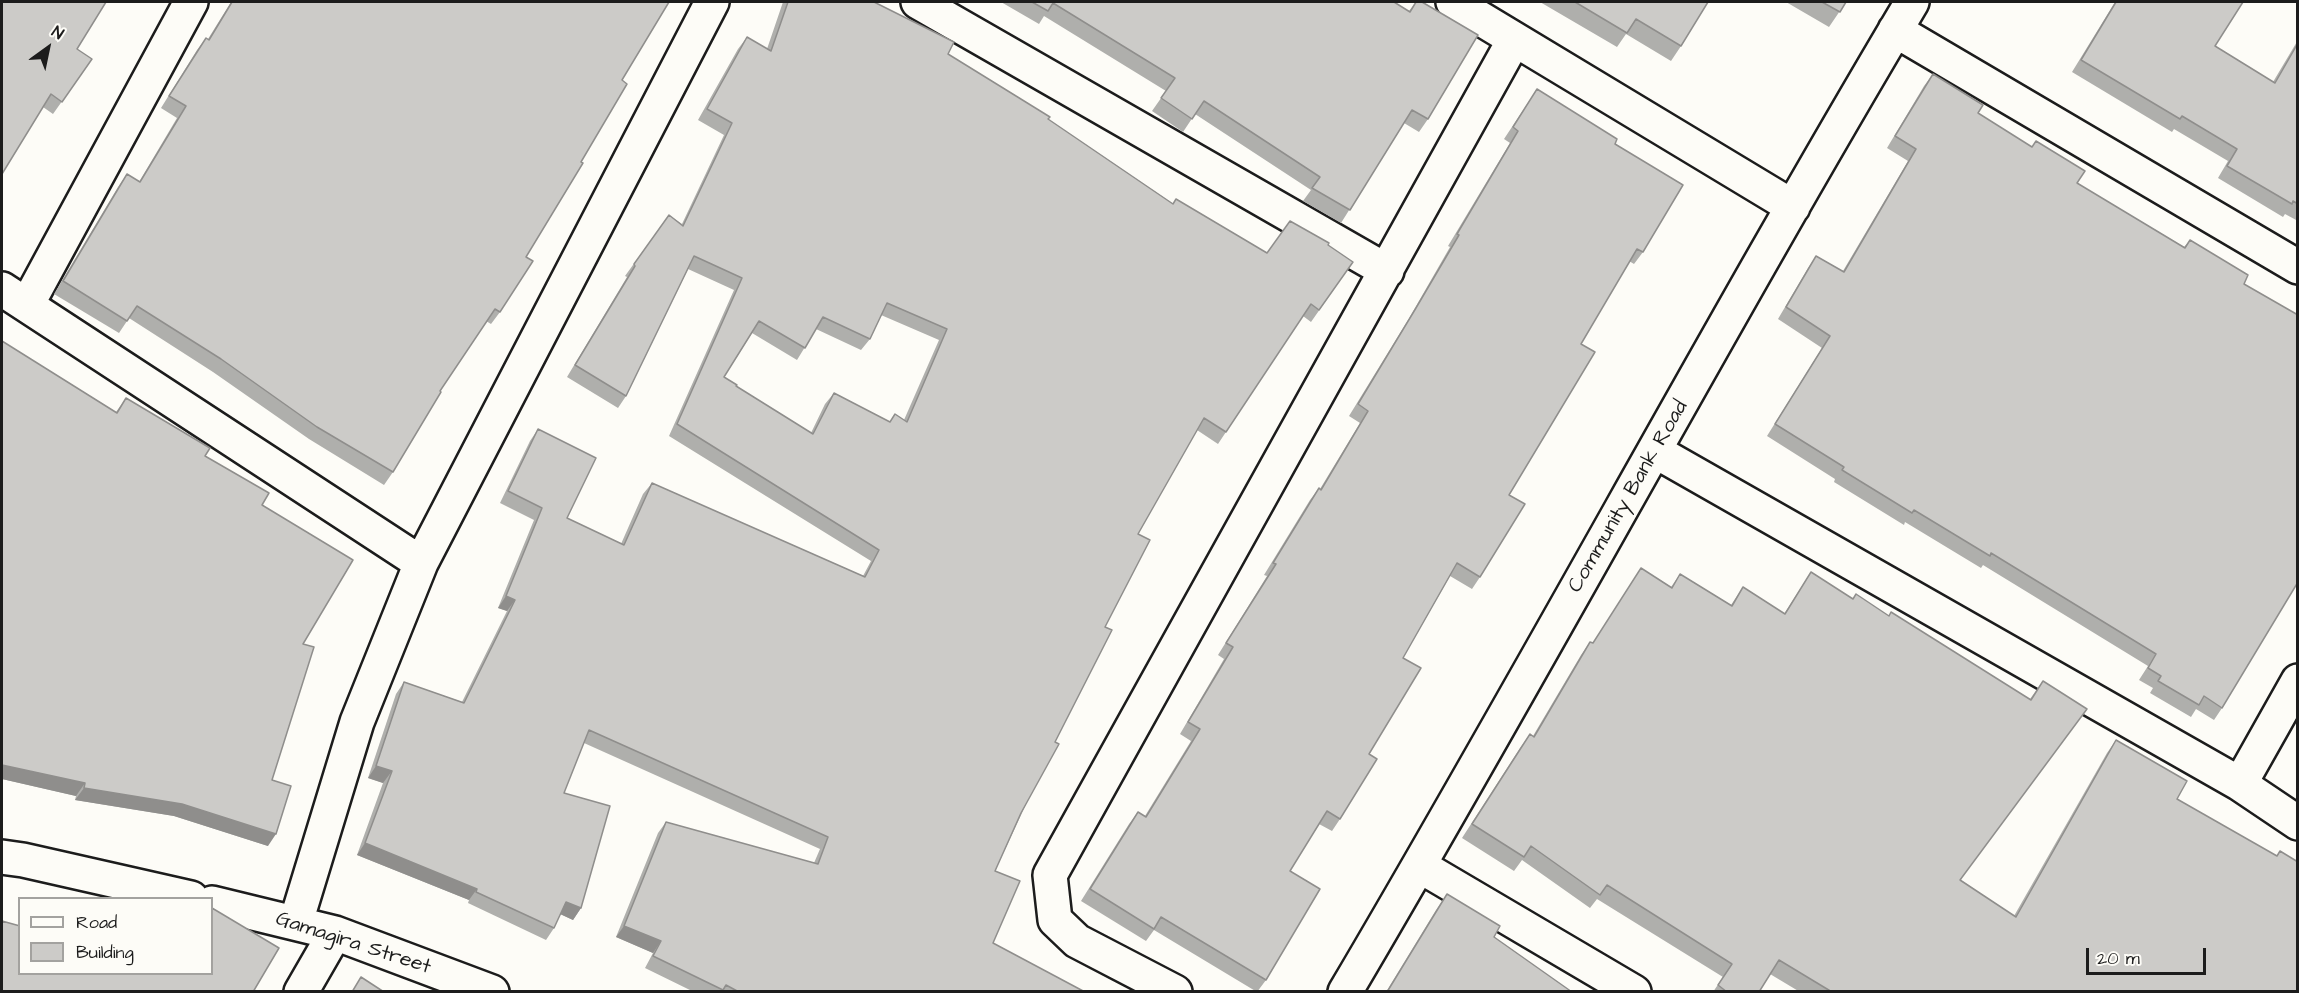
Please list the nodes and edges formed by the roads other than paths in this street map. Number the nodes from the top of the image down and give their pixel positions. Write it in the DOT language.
graph roads {
  1 [pos="191,2"];
  2 [pos="712,2"];
  3 [pos="918,2"];
  4 [pos="1453,2"];
  5 [pos="1912,2"];
  6 [pos="1895,30"];
  7 [pos="1514,40"];
  8 [pos="1793,207"];
  9 [pos="2298,267"];
  10 [pos="1387,272"];
  11 [pos="14,297"];
  12 [pos="1655,451"];
  13 [pos="421,563"];
  14 [pos="2298,681"];
  15 [pos="2240,784"];
  16 [pos="2298,823"];
  17 [pos="2,857"];
  18 [pos="1420,866"];
  19 [pos="187,897"];
  20 [pos="213,903"];
  21 [pos="297,922"];
  22 [pos="336,933"];
  23 [pos="301,992"];
  24 [pos="492,992"];
  25 [pos="1175,992"];
  26 [pos="1345,992"];
  27 [pos="1634,992"];
  1 -- 11 [label="street"];
  2 -- 13 [label="street"];
  3 -- 10 [label="street"];
  4 -- 7 [label="street"];
  5 -- 6 [label="street, Community Bank Road"];
  6 -- 8 [label="street, Community Bank Road"];
  6 -- 9 [label="street"];
  7 -- 8 [label="street"];
  7 -- 10 [label="street"];
  8 -- 12 [label="street, Community Bank Road"];
  10 -- 25 [label="street"];
  11 -- 13 [label="street"];
  12 -- 15 [label="street"];
  12 -- 18 [label="street, Community Bank Road"];
  13 -- 21 [label="street"];
  14 -- 15 [label="street"];
  15 -- 16 [label="street"];
  17 -- 19 [label="street"];
  18 -- 26 [label="street, Community Bank Road"];
  18 -- 27 [label="street"];
  20 -- 21 [label="street, Gamagira Street"];
  21 -- 22 [label="street, Gamagira Street"];
  22 -- 23 [label="street"];
  22 -- 24 [label="street, Gamagira Street"];
}
